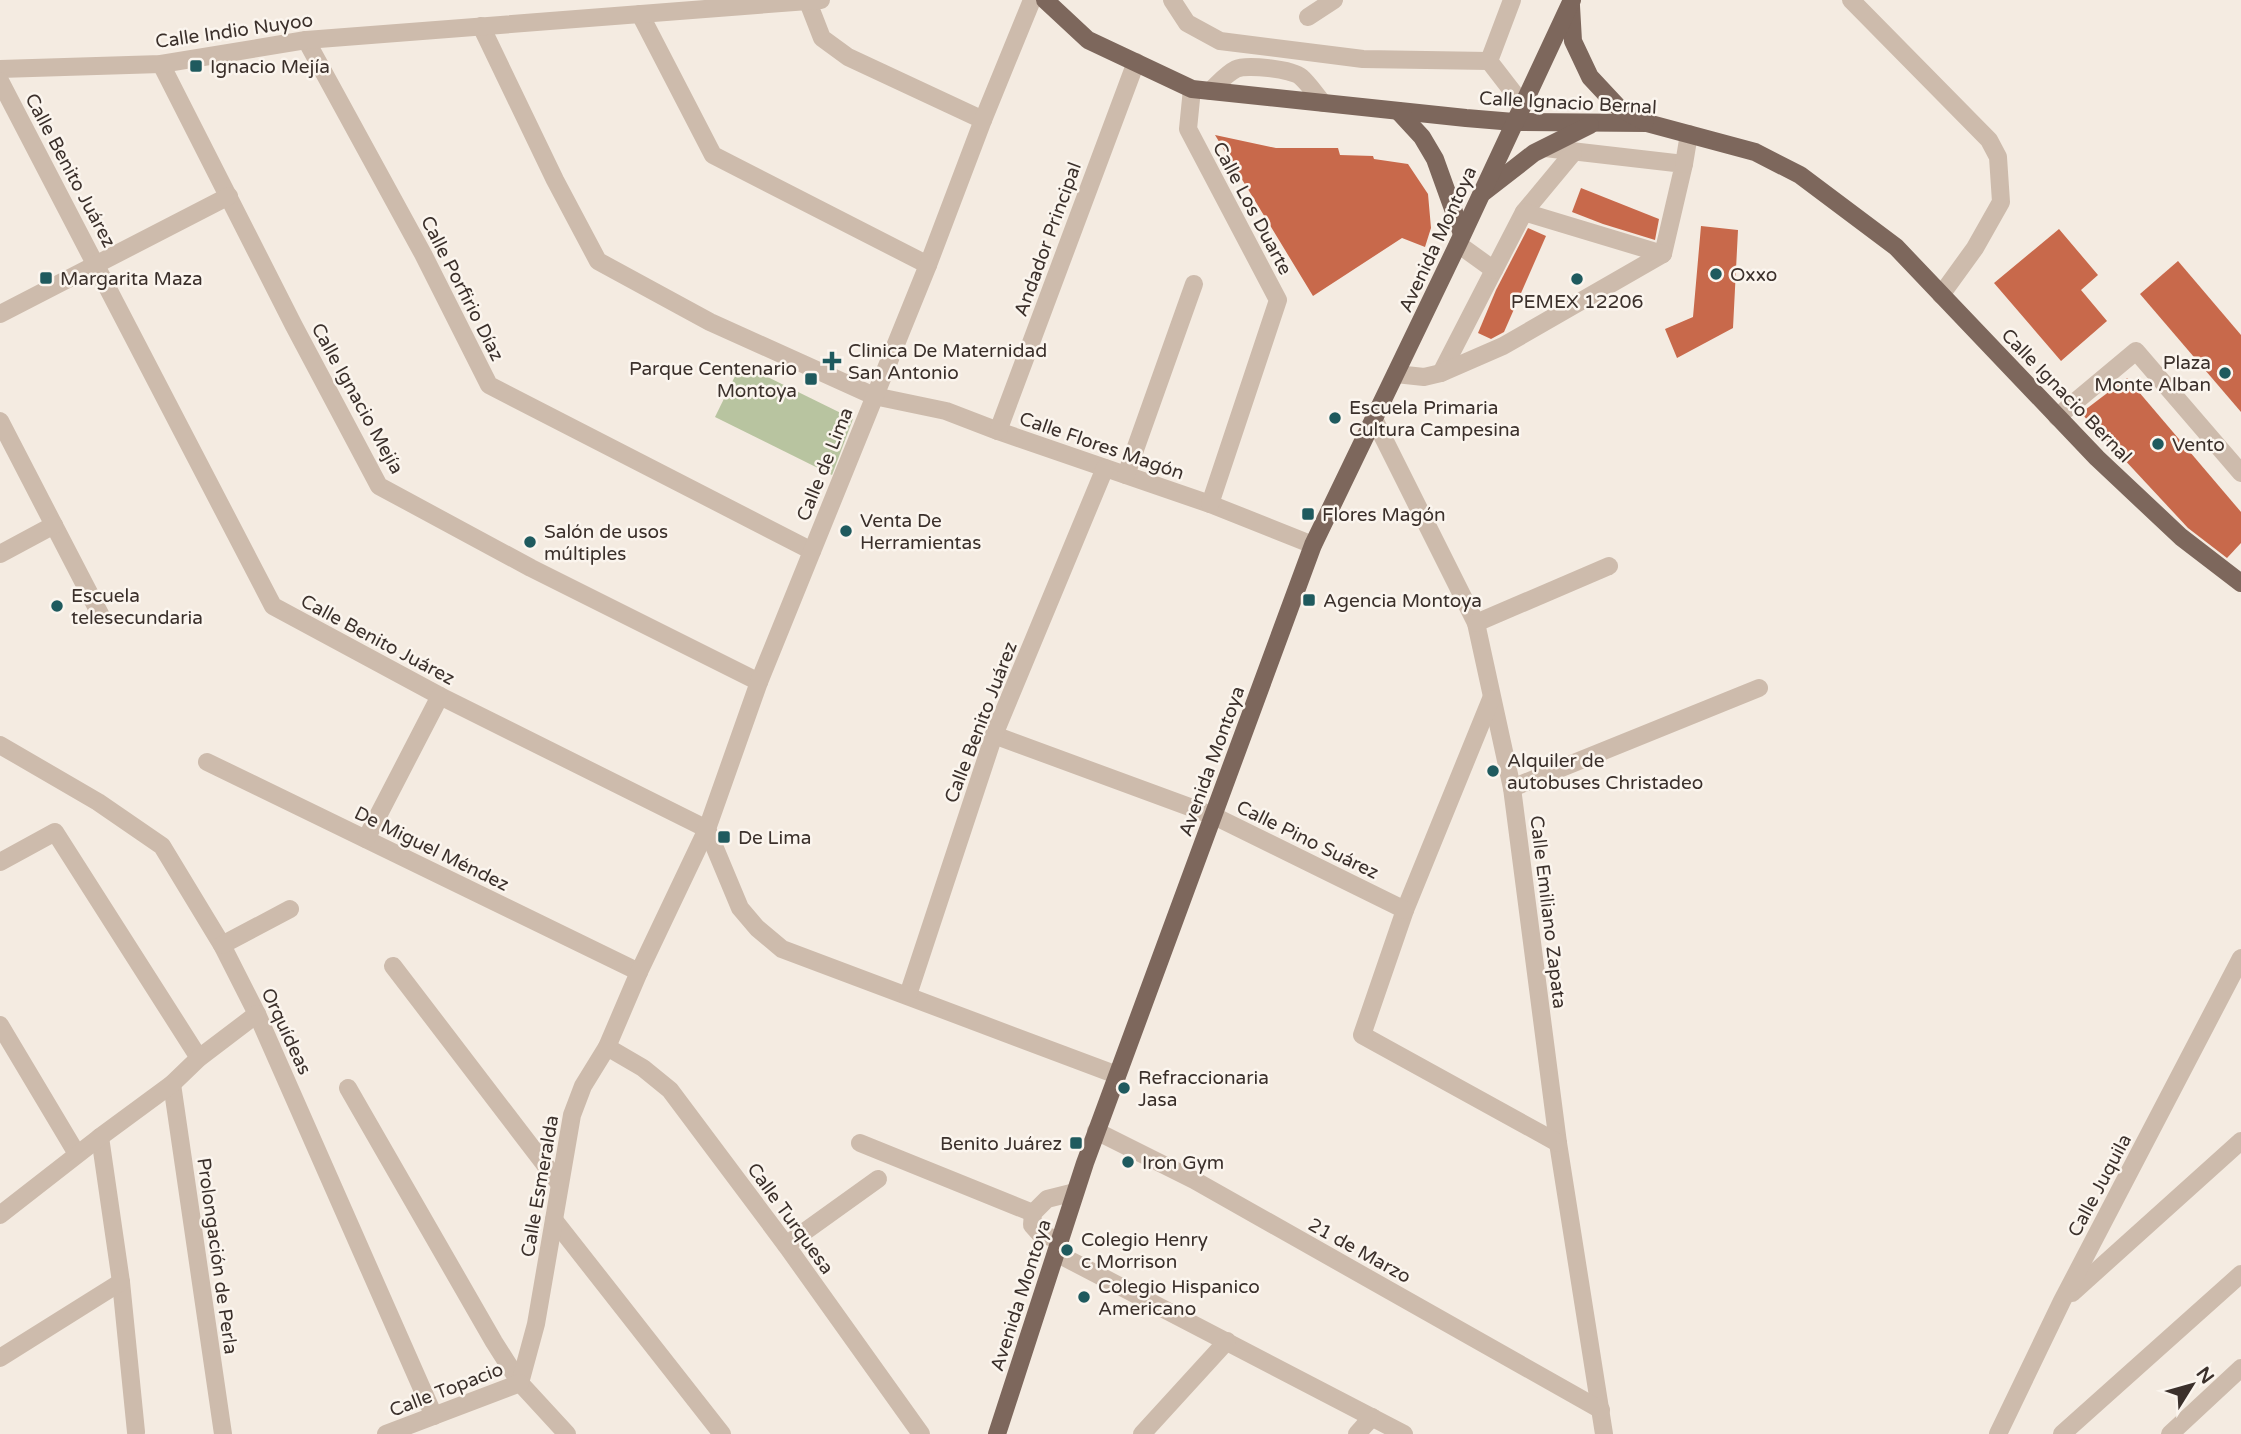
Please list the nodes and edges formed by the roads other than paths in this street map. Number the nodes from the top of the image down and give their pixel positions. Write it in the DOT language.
graph roads {
  1 [pos="1032,0"];
  2 [pos="1045,0"];
  3 [pos="1172,0"];
  4 [pos="1335,0"];
  5 [pos="1512,0"];
  6 [pos="1852,0"];
  7 [pos="815,1"];
  8 [pos="1571,1"];
  9 [pos="640,14"];
  10 [pos="1308,17"];
  11 [pos="481,26"];
  12 [pos="306,40"];
  13 [pos="1489,61"];
  14 [pos="1136,62"];
  15 [pos="161,64"];
  16 [pos="0,69"];
  17 [pos="0,81"];
  18 [pos="1201,90"];
  19 [pos="1322,103"];
  20 [pos="1523,105"];
  21 [pos="1398,111"];
  22 [pos="983,120"];
  23 [pos="1514,122"];
  24 [pos="1593,123"];
  25 [pos="1647,123"];
  26 [pos="1689,134"];
  27 [pos="1545,148"];
  28 [pos="1573,153"];
  29 [pos="1684,164"];
  30 [pos="1482,194"];
  31 [pos="229,196"];
  32 [pos="1524,212"];
  33 [pos="1460,239"];
  34 [pos="1663,254"];
  35 [pos="96,264"];
  36 [pos="928,265"];
  37 [pos="1494,270"];
  38 [pos="1194,284"];
  39 [pos="1941,295"];
  40 [pos="0,314"];
  41 [pos="1441,373"];
  42 [pos="1396,374"];
  43 [pos="874,396"];
  44 [pos="2057,416"];
  45 [pos="1374,419"];
  46 [pos="0,421"];
  47 [pos="998,431"];
  48 [pos="1105,468"];
  49 [pos="2241,473"];
  50 [pos="1126,475"];
  51 [pos="1210,504"];
  52 [pos="54,525"];
  53 [pos="1313,545"];
  54 [pos="812,551"];
  55 [pos="0,554"];
  56 [pos="1609,566"];
  57 [pos="2241,583"];
  58 [pos="101,616"];
  59 [pos="1476,622"];
  60 [pos="759,682"];
  61 [pos="1759,688"];
  62 [pos="440,696"];
  63 [pos="1491,699"];
  64 [pos="994,734"];
  65 [pos="0,745"];
  66 [pos="207,762"];
  67 [pos="1511,788"];
  68 [pos="1214,816"];
  69 [pos="706,830"];
  70 [pos="366,839"];
  71 [pos="0,862"];
  72 [pos="290,909"];
  73 [pos="1405,910"];
  74 [pos="222,945"];
  75 [pos="2241,958"];
  76 [pos="393,966"];
  77 [pos="639,972"];
  78 [pos="908,995"];
  79 [pos="257,1014"];
  80 [pos="0,1025"];
  81 [pos="607,1047"];
  82 [pos="199,1058"];
  83 [pos="1117,1075"];
  84 [pos="172,1084"];
  85 [pos="348,1088"];
  86 [pos="1096,1131"];
  87 [pos="100,1137"];
  88 [pos="2241,1141"];
  89 [pos="860,1143"];
  90 [pos="1558,1143"];
  91 [pos="78,1154"];
  92 [pos="878,1179"];
  93 [pos="559,1183"];
  94 [pos="1075,1192"];
  95 [pos="1033,1213"];
  96 [pos="0,1215"];
  97 [pos="554,1220"];
  98 [pos="786,1245"];
  99 [pos="1058,1246"];
  100 [pos="2241,1274"];
  101 [pos="121,1282"];
  102 [pos="2062,1301"];
  103 [pos="1227,1341"];
  104 [pos="0,1358"];
  105 [pos="2241,1368"];
  106 [pos="520,1383"];
  107 [pos="1601,1410"];
  108 [pos="434,1416"];
  109 [pos="1372,1417"];
  110 [pos="416,1429"];
  111 [pos="136,1433"];
  112 [pos="223,1434"];
  113 [pos="386,1434"];
  114 [pos="567,1434"];
  115 [pos="722,1434"];
  116 [pos="921,1434"];
  117 [pos="997,1434"];
  118 [pos="1142,1434"];
  119 [pos="1357,1434"];
  120 [pos="1404,1434"];
  121 [pos="1604,1434"];
  122 [pos="1997,1434"];
  123 [pos="2062,1434"];
  124 [pos="2170,1434"];
  1 -- 22 [label="street, Calle de Lima"];
  2 -- 14 [label="main road, Calle Ignacio Bernal"];
  3 -- 13 [label="street"];
  4 -- 10 [label="street"];
  5 -- 13 [label="street"];
  6 -- 39 [label="street"];
  7 -- 9 [label="street, Calle Indio Nuyoo"];
  7 -- 22 [label="street"];
  8 -- 20 [label="main road, Avenida Montoya"];
  8 -- 25 [label="main road"];
  9 -- 11 [label="street, Calle Indio Nuyoo"];
  9 -- 36 [label="street"];
  11 -- 12 [label="street, Calle Indio Nuyoo"];
  11 -- 43 [label="street, Calle Flores Magón"];
  12 -- 15 [label="street, Calle Indio Nuyoo"];
  12 -- 54 [label="street, Calle Porfirio Díaz"];
  13 -- 20 [label="street"];
  14 -- 18 [label="main road, Calle Ignacio Bernal"];
  14 -- 47 [label="street, Andador Principal"];
  15 -- 16 [label="street, Calle Indio Nuyoo"];
  15 -- 31 [label="street, Calle Ignacio Mejía"];
  17 -- 35 [label="street, Calle Benito Juárez"];
  18 -- 19 [label="main road, Calle Ignacio Bernal"];
  18 -- 19 [label="street"];
  18 -- 51 [label="street, Calle Los Duarte"];
  19 -- 21 [label="main road, Calle Ignacio Bernal"];
  20 -- 23 [label="main road, Avenida Montoya"];
  21 -- 23 [label="main road, Calle Ignacio Bernal"];
  21 -- 33 [label="main road"];
  22 -- 36 [label="street, Calle de Lima"];
  23 -- 24 [label="main road, Calle Ignacio Bernal"];
  23 -- 30 [label="main road, Avenida Montoya"];
  24 -- 25 [label="main road, Calle Ignacio Bernal"];
  24 -- 27 [label="main road"];
  25 -- 26 [label="main road, Calle Ignacio Bernal"];
  26 -- 29 [label="street"];
  26 -- 39 [label="main road, Calle Ignacio Bernal"];
  27 -- 28 [label="street"];
  27 -- 30 [label="main road"];
  28 -- 29 [label="street"];
  28 -- 32 [label="street"];
  29 -- 34 [label="street"];
  30 -- 33 [label="main road, Avenida Montoya"];
  31 -- 35 [label="street"];
  31 -- 60 [label="street, Calle Ignacio Mejía"];
  32 -- 34 [label="street"];
  32 -- 37 [label="street"];
  33 -- 37 [label="street"];
  33 -- 42 [label="main road, Avenida Montoya"];
  34 -- 41 [label="street"];
  35 -- 40 [label="street"];
  35 -- 62 [label="street, Calle Benito Juárez"];
  36 -- 43 [label="street, Calle de Lima"];
  37 -- 41 [label="street"];
  38 -- 50 [label="street"];
  39 -- 44 [label="main road, Calle Ignacio Bernal"];
  41 -- 42 [label="street"];
  42 -- 45 [label="main road, Avenida Montoya"];
  43 -- 47 [label="street, Calle Flores Magón"];
  43 -- 54 [label="street, Calle de Lima"];
  44 -- 49 [label="street"];
  44 -- 57 [label="main road, Calle Ignacio Bernal"];
  45 -- 53 [label="main road, Avenida Montoya"];
  45 -- 59 [label="street, Calle Emiliano Zapata"];
  46 -- 52 [label="street"];
  47 -- 48 [label="street, Calle Flores Magón"];
  48 -- 50 [label="street, Calle Flores Magón"];
  48 -- 64 [label="street, Calle Benito Juárez"];
  50 -- 51 [label="street, Calle Flores Magón"];
  51 -- 53 [label="street, Calle Flores Magón"];
  52 -- 55 [label="street"];
  52 -- 58 [label="street"];
  53 -- 68 [label="main road, Avenida Montoya"];
  54 -- 60 [label="street, Calle de Lima"];
  56 -- 59 [label="street"];
  59 -- 63 [label="street, Calle Emiliano Zapata"];
  60 -- 69 [label="street, Calle de Lima"];
  61 -- 67 [label="street"];
  62 -- 69 [label="street, Calle Benito Juárez"];
  62 -- 70 [label="street"];
  63 -- 67 [label="street, Calle Emiliano Zapata"];
  63 -- 73 [label="street"];
  64 -- 68 [label="street, Calle Pino Suárez"];
  64 -- 78 [label="street, Calle Benito Juárez"];
  65 -- 74 [label="street, Orquídeas"];
  66 -- 70 [label="street, De Miguel Méndez"];
  67 -- 90 [label="street, Calle Emiliano Zapata"];
  68 -- 73 [label="street, Calle Pino Suárez"];
  68 -- 83 [label="main road, Avenida Montoya"];
  69 -- 77 [label="street, Calle Esmeralda"];
  69 -- 78 [label="street"];
  70 -- 77 [label="street, De Miguel Méndez"];
  71 -- 82 [label="street"];
  72 -- 74 [label="street"];
  73 -- 90 [label="street"];
  74 -- 79 [label="street, Orquídeas"];
  75 -- 102 [label="street, Calle Juquila"];
  76 -- 93 [label="street"];
  77 -- 81 [label="street, Calle Esmeralda"];
  78 -- 83 [label="street"];
  79 -- 82 [label="street"];
  79 -- 108 [label="street, Orquídeas"];
  80 -- 91 [label="street"];
  81 -- 93 [label="street, Calle Esmeralda"];
  81 -- 98 [label="street, Calle Turquesa"];
  82 -- 84 [label="street"];
  83 -- 86 [label="main road, Avenida Montoya"];
  84 -- 87 [label="street"];
  84 -- 112 [label="street, Prolongación de Perla"];
  85 -- 106 [label="street"];
  86 -- 94 [label="main road, Avenida Montoya"];
  86 -- 107 [label="street, 21 de Marzo"];
  87 -- 91 [label="street"];
  87 -- 101 [label="street"];
  88 -- 102 [label="street"];
  89 -- 95 [label="street"];
  90 -- 107 [label="street, Calle Emiliano Zapata"];
  91 -- 96 [label="street"];
  92 -- 98 [label="street"];
  93 -- 97 [label="street, Calle Esmeralda"];
  94 -- 95 [label="street"];
  94 -- 99 [label="main road, Avenida Montoya"];
  95 -- 99 [label="street"];
  97 -- 106 [label="street, Calle Esmeralda"];
  97 -- 115 [label="street"];
  98 -- 116 [label="street, Calle Turquesa"];
  99 -- 103 [label="street"];
  99 -- 117 [label="main road, Avenida Montoya"];
  100 -- 123 [label="street"];
  101 -- 104 [label="street"];
  101 -- 111 [label="street"];
  102 -- 122 [label="street, Calle Juquila"];
  103 -- 109 [label="street"];
  103 -- 118 [label="street"];
  105 -- 124 [label="street"];
  106 -- 108 [label="street, Calle Topacio"];
  106 -- 114 [label="street"];
  107 -- 121 [label="street, Calle Emiliano Zapata"];
  108 -- 110 [label="street, Calle Topacio"];
  109 -- 119 [label="street"];
  109 -- 120 [label="street"];
  110 -- 113 [label="street, Calle Topacio"];
}
